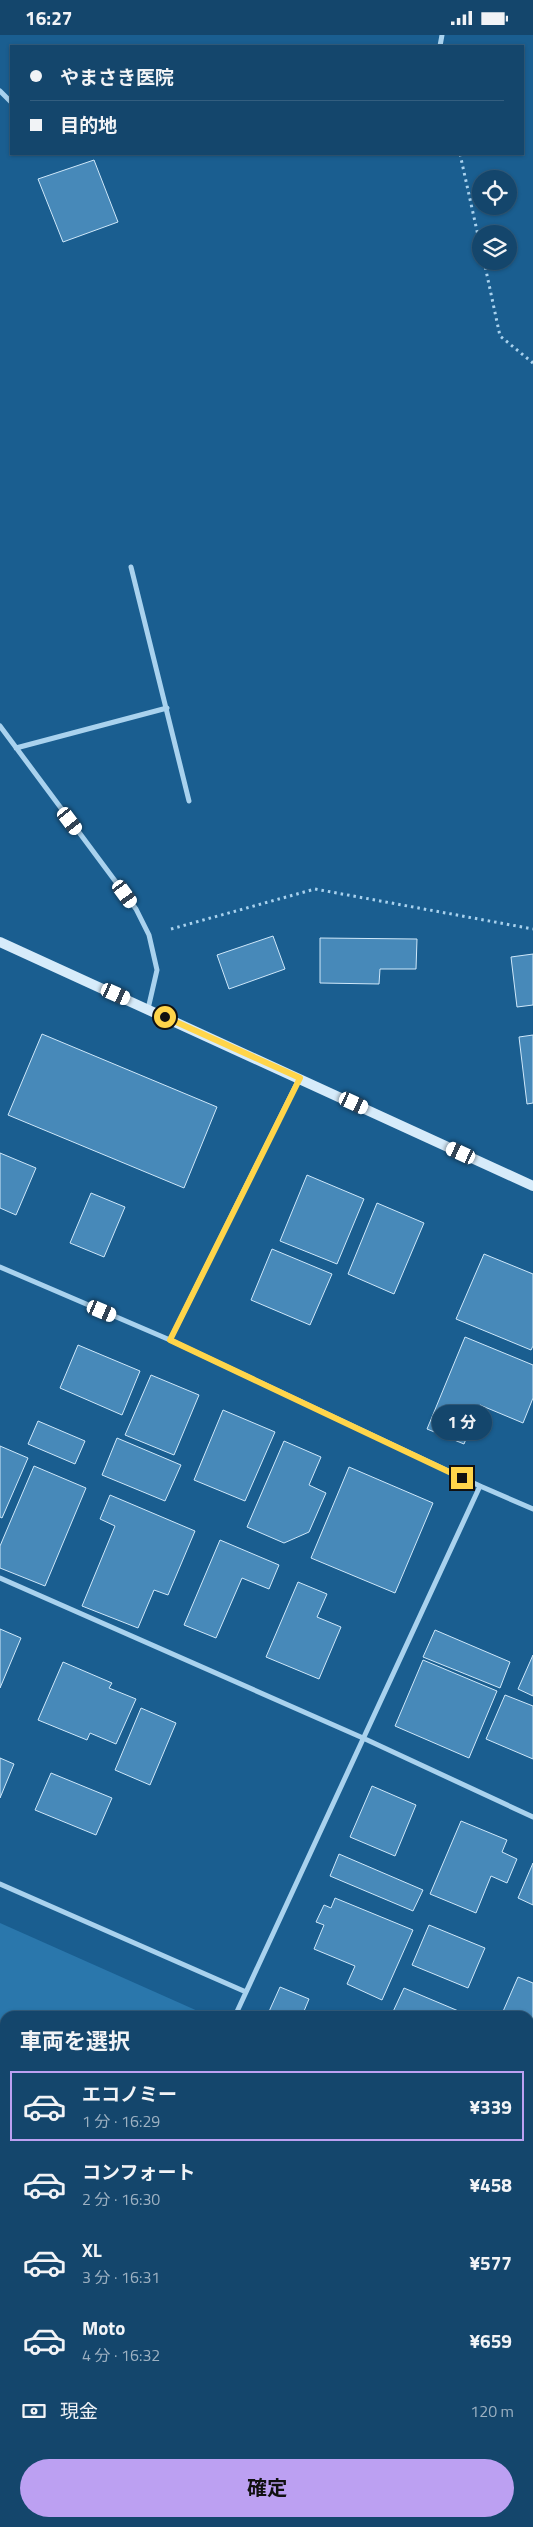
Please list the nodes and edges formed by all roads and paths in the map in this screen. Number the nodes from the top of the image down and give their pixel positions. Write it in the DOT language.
graph roads {
  1 [pos="0,91"];
  2 [pos="10,101"];
  3 [pos="460,155"];
  4 [pos="476,225"];
  5 [pos="486,270"];
  6 [pos="533,363"];
  7 [pos="130,567"];
  8 [pos="167,708"];
  9 [pos="0,727"];
  10 [pos="16,748"];
  11 [pos="189,801"];
  12 [pos="533,929"];
  13 [pos="149,935"];
  14 [pos="0,942"];
  15 [pos="148,1009"];
  16 [pos="300,1078"];
  17 [pos="533,1186"];
  18 [pos="0,1267"];
  19 [pos="170,1340"];
  20 [pos="480,1486"];
  21 [pos="533,1509"];
  22 [pos="0,1579"];
  23 [pos="363,1738"];
  24 [pos="533,1817"];
  25 [pos="0,1884"];
  26 [pos="246,1992"];
  27 [pos="237,2011"];
  1 -- 2 [label="street"];
  3 -- 4 [label="path"];
  5 -- 6 [label="path"];
  7 -- 8 [label="street"];
  8 -- 10 [label="street"];
  8 -- 11 [label="street"];
  9 -- 10 [label="street"];
  10 -- 13 [label="street"];
  12 -- 13 [label="path"];
  13 -- 15 [label="street"];
  14 -- 15 [label="street"];
  15 -- 16 [label="street"];
  16 -- 17 [label="street"];
  16 -- 19 [label="street"];
  18 -- 19 [label="street"];
  19 -- 20 [label="street"];
  20 -- 21 [label="street"];
  20 -- 23 [label="street"];
  22 -- 23 [label="street"];
  23 -- 24 [label="street"];
  23 -- 26 [label="street"];
  25 -- 26 [label="street"];
  26 -- 27 [label="street"];
}
